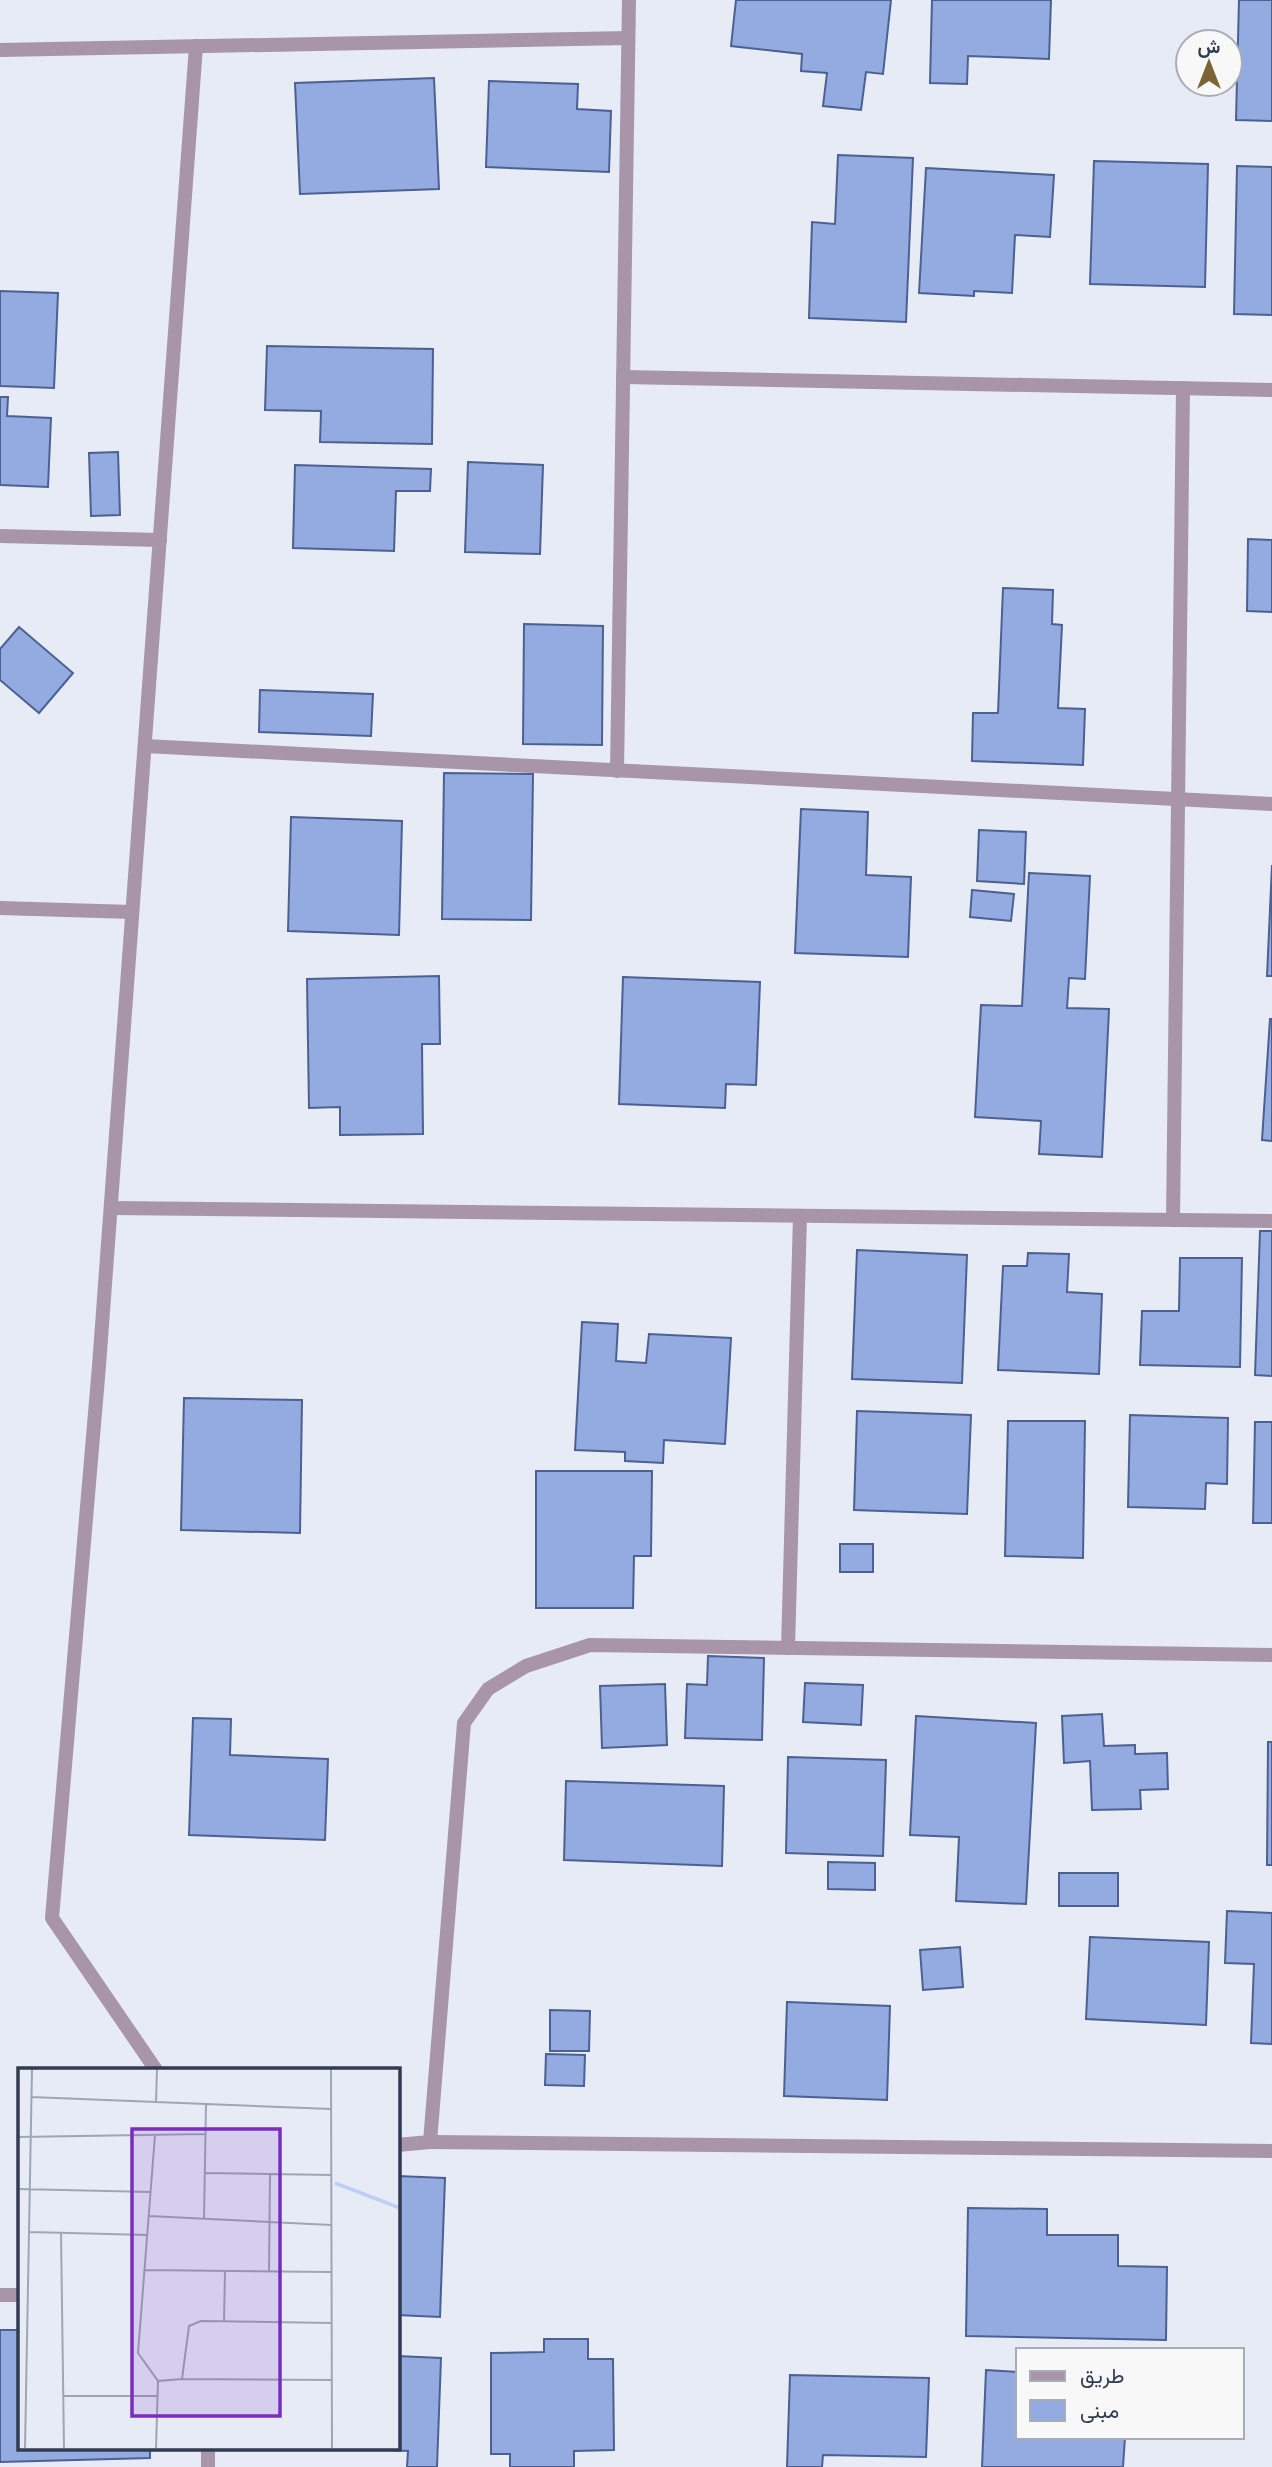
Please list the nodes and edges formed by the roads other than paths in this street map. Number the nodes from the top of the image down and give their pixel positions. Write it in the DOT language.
graph roads {
  1 [pos="629,0"];
  2 [pos="628,38"];
  3 [pos="196,46"];
  4 [pos="0,50"];
  5 [pos="623,377"];
  6 [pos="1183,388"];
  7 [pos="1272,390"];
  8 [pos="0,536"];
  9 [pos="160,540"];
  10 [pos="145,746"];
  11 [pos="617,771"];
  12 [pos="1178,800"];
  13 [pos="1272,804"];
  14 [pos="0,908"];
  15 [pos="132,912"];
  16 [pos="111,1208"];
  17 [pos="800,1216"];
  18 [pos="1173,1220"];
  19 [pos="1272,1221"];
  20 [pos="788,1648"];
  21 [pos="1272,1655"];
  22 [pos="155,2068"];
  23 [pos="430,2142"];
  24 [pos="399,2145"];
  25 [pos="1272,2151"];
  26 [pos="0,2295"];
  27 [pos="18,2295"];
  1 -- 2 [label="street"];
  2 -- 3 [label="street"];
  2 -- 5 [label="street"];
  3 -- 4 [label="street"];
  3 -- 9 [label="street"];
  5 -- 6 [label="street"];
  5 -- 11 [label="street"];
  6 -- 7 [label="street"];
  6 -- 12 [label="street"];
  8 -- 9 [label="street"];
  9 -- 10 [label="street"];
  10 -- 11 [label="street"];
  10 -- 15 [label="street"];
  11 -- 12 [label="street"];
  12 -- 13 [label="street"];
  12 -- 18 [label="street"];
  14 -- 15 [label="street"];
  15 -- 16 [label="street"];
  16 -- 17 [label="street"];
  16 -- 22 [label="street"];
  17 -- 18 [label="street"];
  17 -- 20 [label="street"];
  18 -- 19 [label="street"];
  20 -- 21 [label="street"];
  20 -- 23 [label="street"];
  23 -- 24 [label="street"];
  23 -- 25 [label="street"];
  26 -- 27 [label="street"];
}
